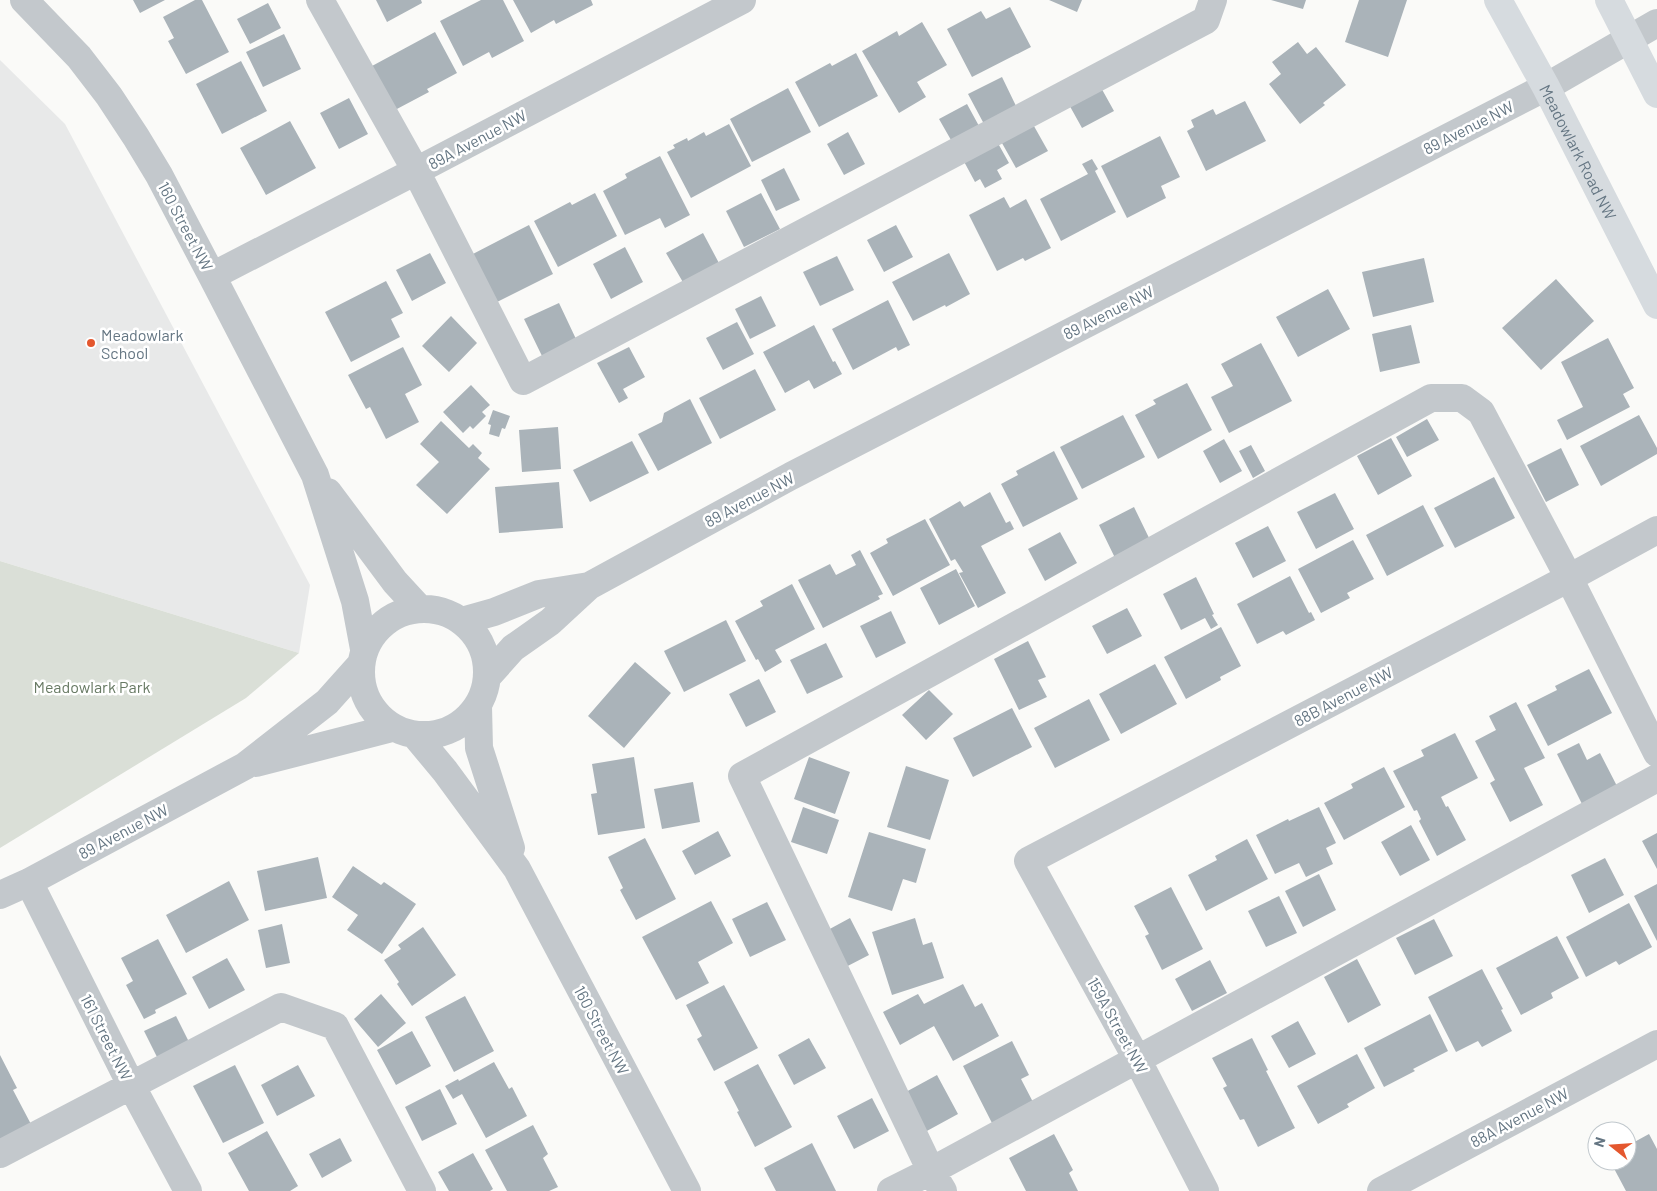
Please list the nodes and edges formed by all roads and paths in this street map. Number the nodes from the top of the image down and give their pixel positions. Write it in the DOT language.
graph roads {
  1 [pos="24,0"];
  2 [pos="320,0"];
  3 [pos="742,0"];
  4 [pos="1213,0"];
  5 [pos="1498,0"];
  6 [pos="1609,0"];
  7 [pos="1657,23"];
  8 [pos="1628,39"];
  9 [pos="1546,87"];
  10 [pos="1657,94"];
  11 [pos="416,171"];
  12 [pos="212,276"];
  13 [pos="1657,305"];
  14 [pos="315,475"];
  15 [pos="1657,530"];
  16 [pos="1570,578"];
  17 [pos="589,586"];
  18 [pos="419,608"];
  19 [pos="462,621"];
  20 [pos="363,657"];
  21 [pos="488,676"];
  22 [pos="478,706"];
  23 [pos="404,732"];
  24 [pos="1657,753"];
  25 [pos="245,766"];
  26 [pos="1657,778"];
  27 [pos="1028,861"];
  28 [pos="517,869"];
  29 [pos="29,882"];
  30 [pos="0,895"];
  31 [pos="1657,1044"];
  32 [pos="1137,1059"];
  33 [pos="131,1085"];
  34 [pos="0,1154"];
  35 [pos="937,1181"];
  36 [pos="188,1191"];
  37 [pos="422,1191"];
  38 [pos="687,1191"];
  39 [pos="891,1191"];
  40 [pos="1205,1191"];
  41 [pos="1381,1191"];
  1 -- 12 [label="street, 160 Street NW"];
  2 -- 11 [label="street"];
  3 -- 11 [label="street, 89A Avenue NW"];
  4 -- 11 [label="street"];
  5 -- 9 [label="main road, Meadowlark Road NW"];
  6 -- 8 [label="main road"];
  7 -- 8 [label="street, 89 Avenue NW"];
  8 -- 9 [label="street, 89 Avenue NW"];
  8 -- 10 [label="main road"];
  9 -- 13 [label="main road, Meadowlark Road NW"];
  9 -- 17 [label="street, 89 Avenue NW"];
  11 -- 12 [label="street, 89A Avenue NW"];
  12 -- 14 [label="street, 160 Street NW"];
  14 -- 18 [label="street, 160 Street NW"];
  14 -- 20 [label="street, 160 Street NW"];
  15 -- 16 [label="street, 88B Avenue NW"];
  16 -- 24 [label="street"];
  16 -- 27 [label="street, 88B Avenue NW"];
  16 -- 35 [label="street"];
  17 -- 19 [label="street, 89 Avenue NW"];
  17 -- 21 [label="street, 89 Avenue NW"];
  18 -- 19 [label="street"];
  18 -- 20 [label="street"];
  19 -- 21 [label="street"];
  20 -- 23 [label="street"];
  20 -- 25 [label="street, 89 Avenue NW"];
  21 -- 22 [label="street"];
  22 -- 23 [label="street"];
  22 -- 28 [label="street, 160 Street NW"];
  23 -- 25 [label="street, 89 Avenue NW"];
  23 -- 28 [label="street, 160 Street NW"];
  25 -- 29 [label="street, 89 Avenue NW"];
  26 -- 32 [label="street"];
  27 -- 32 [label="street, 159A Street NW"];
  28 -- 38 [label="street, 160 Street NW"];
  29 -- 30 [label="street, 89 Avenue NW"];
  29 -- 33 [label="street, 161 Street NW"];
  31 -- 41 [label="street, 88A Avenue NW"];
  32 -- 35 [label="street"];
  32 -- 40 [label="street, 159A Street NW"];
  33 -- 34 [label="street"];
  33 -- 36 [label="street, 161 Street NW"];
  33 -- 37 [label="street"];
  35 -- 39 [label="street"];
}
